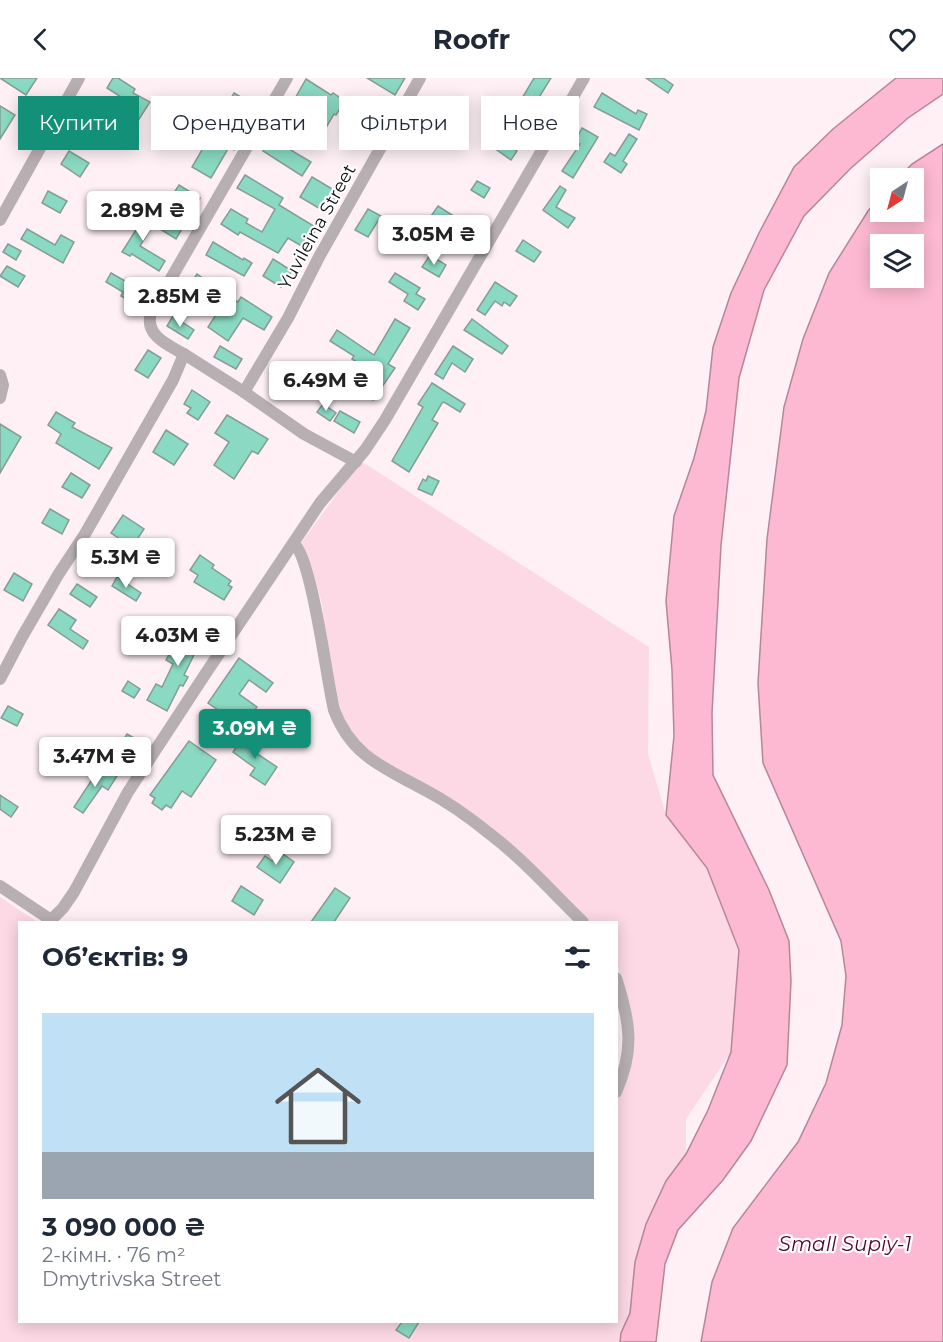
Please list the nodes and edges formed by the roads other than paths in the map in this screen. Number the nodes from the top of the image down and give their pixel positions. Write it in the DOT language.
graph roads {
  1 [pos="79,78"];
  2 [pos="287,78"];
  3 [pos="420,78"];
  4 [pos="584,78"];
  5 [pos="0,220"];
  6 [pos="183,354"];
  7 [pos="0,375"];
  8 [pos="244,392"];
  9 [pos="0,398"];
  10 [pos="356,462"];
  11 [pos="294,544"];
  12 [pos="0,679"];
  13 [pos="0,886"];
  14 [pos="52,921"];
  15 [pos="582,921"];
  16 [pos="618,987"];
  17 [pos="618,1087"];
  1 -- 5 [label="street"];
  2 -- 6 [label="street"];
  3 -- 8 [label="street, Yuvileina Street"];
  4 -- 10 [label="street"];
  6 -- 8 [label="street"];
  6 -- 12 [label="street"];
  7 -- 9 [label="street"];
  8 -- 10 [label="street"];
  10 -- 11 [label="street"];
  11 -- 14 [label="street"];
  11 -- 15 [label="street"];
  13 -- 14 [label="street"];
  16 -- 17 [label="street"];
}
